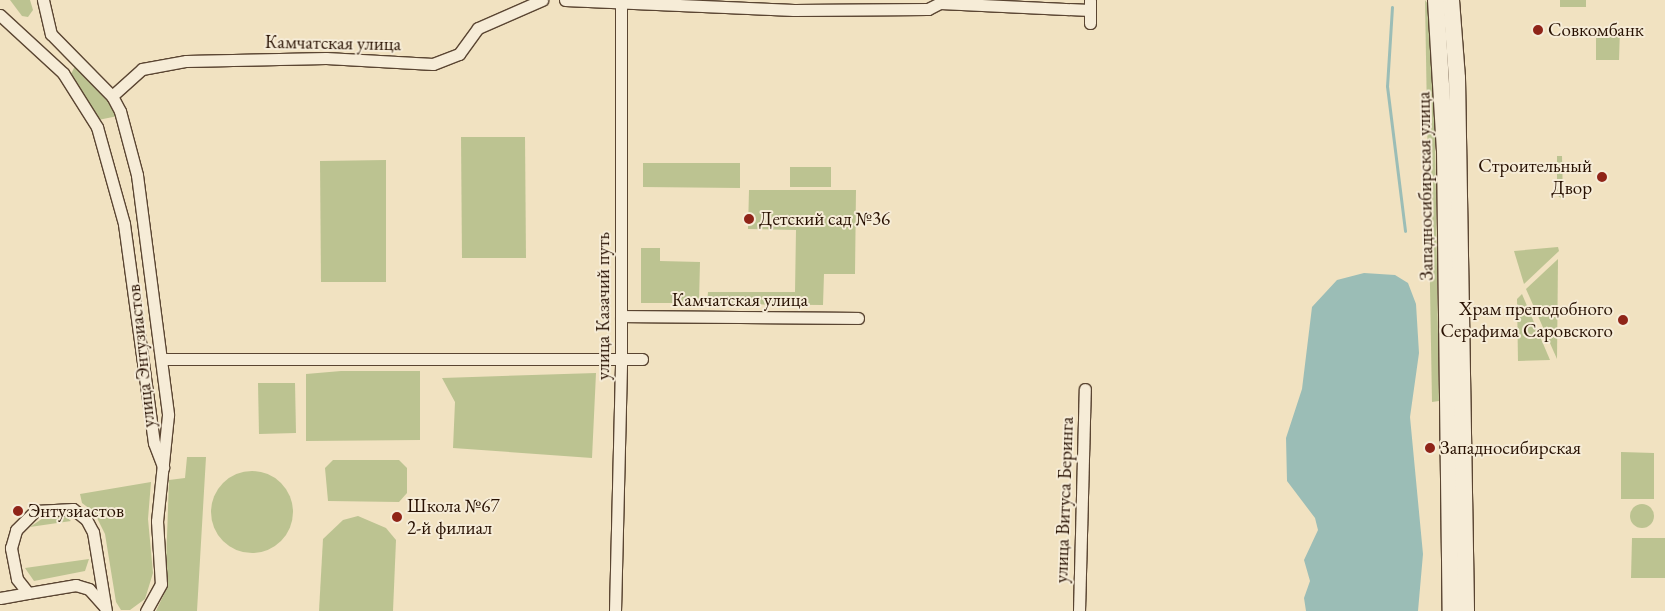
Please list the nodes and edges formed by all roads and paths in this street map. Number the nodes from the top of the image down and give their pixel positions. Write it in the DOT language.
graph roads {
  1 [pos="43,0"];
  2 [pos="542,0"];
  3 [pos="565,0"];
  4 [pos="1436,0"];
  5 [pos="1451,0"];
  6 [pos="621,1"];
  7 [pos="1090,5"];
  8 [pos="0,15"];
  9 [pos="1090,23"];
  10 [pos="112,96"];
  11 [pos="621,316"];
  12 [pos="858,318"];
  13 [pos="621,359"];
  14 [pos="642,359"];
  15 [pos="162,360"];
  16 [pos="1085,390"];
  17 [pos="163,467"];
  18 [pos="28,593"];
  19 [pos="0,598"];
  20 [pos="106,609"];
  21 [pos="146,611"];
  22 [pos="615,611"];
  23 [pos="1079,611"];
  24 [pos="1451,611"];
  25 [pos="1466,611"];
  1 -- 10 [label="street, улица Энтузиастов"];
  2 -- 10 [label="street, Камчатская улица"];
  3 -- 6 [label="street"];
  4 -- 24 [label="main road, Западносибирская улица"];
  5 -- 25 [label="main road, Западносибирская улица"];
  6 -- 7 [label="street"];
  6 -- 11 [label="street, улица Казачий путь"];
  7 -- 9 [label="street"];
  8 -- 17 [label="street"];
  10 -- 15 [label="street, улица Энтузиастов"];
  11 -- 12 [label="street, Камчатская улица"];
  11 -- 13 [label="street, улица Казачий путь"];
  13 -- 14 [label="street"];
  13 -- 15 [label="street"];
  13 -- 22 [label="street, улица Казачий путь"];
  15 -- 17 [label="street, улица Энтузиастов"];
  16 -- 23 [label="street, улица Витуса Беринга"];
  17 -- 21 [label="street, улица Энтузиастов"];
  18 -- 19 [label="street"];
  18 -- 20 [label="street"];
  18 -- 20 [label="street"];
}
